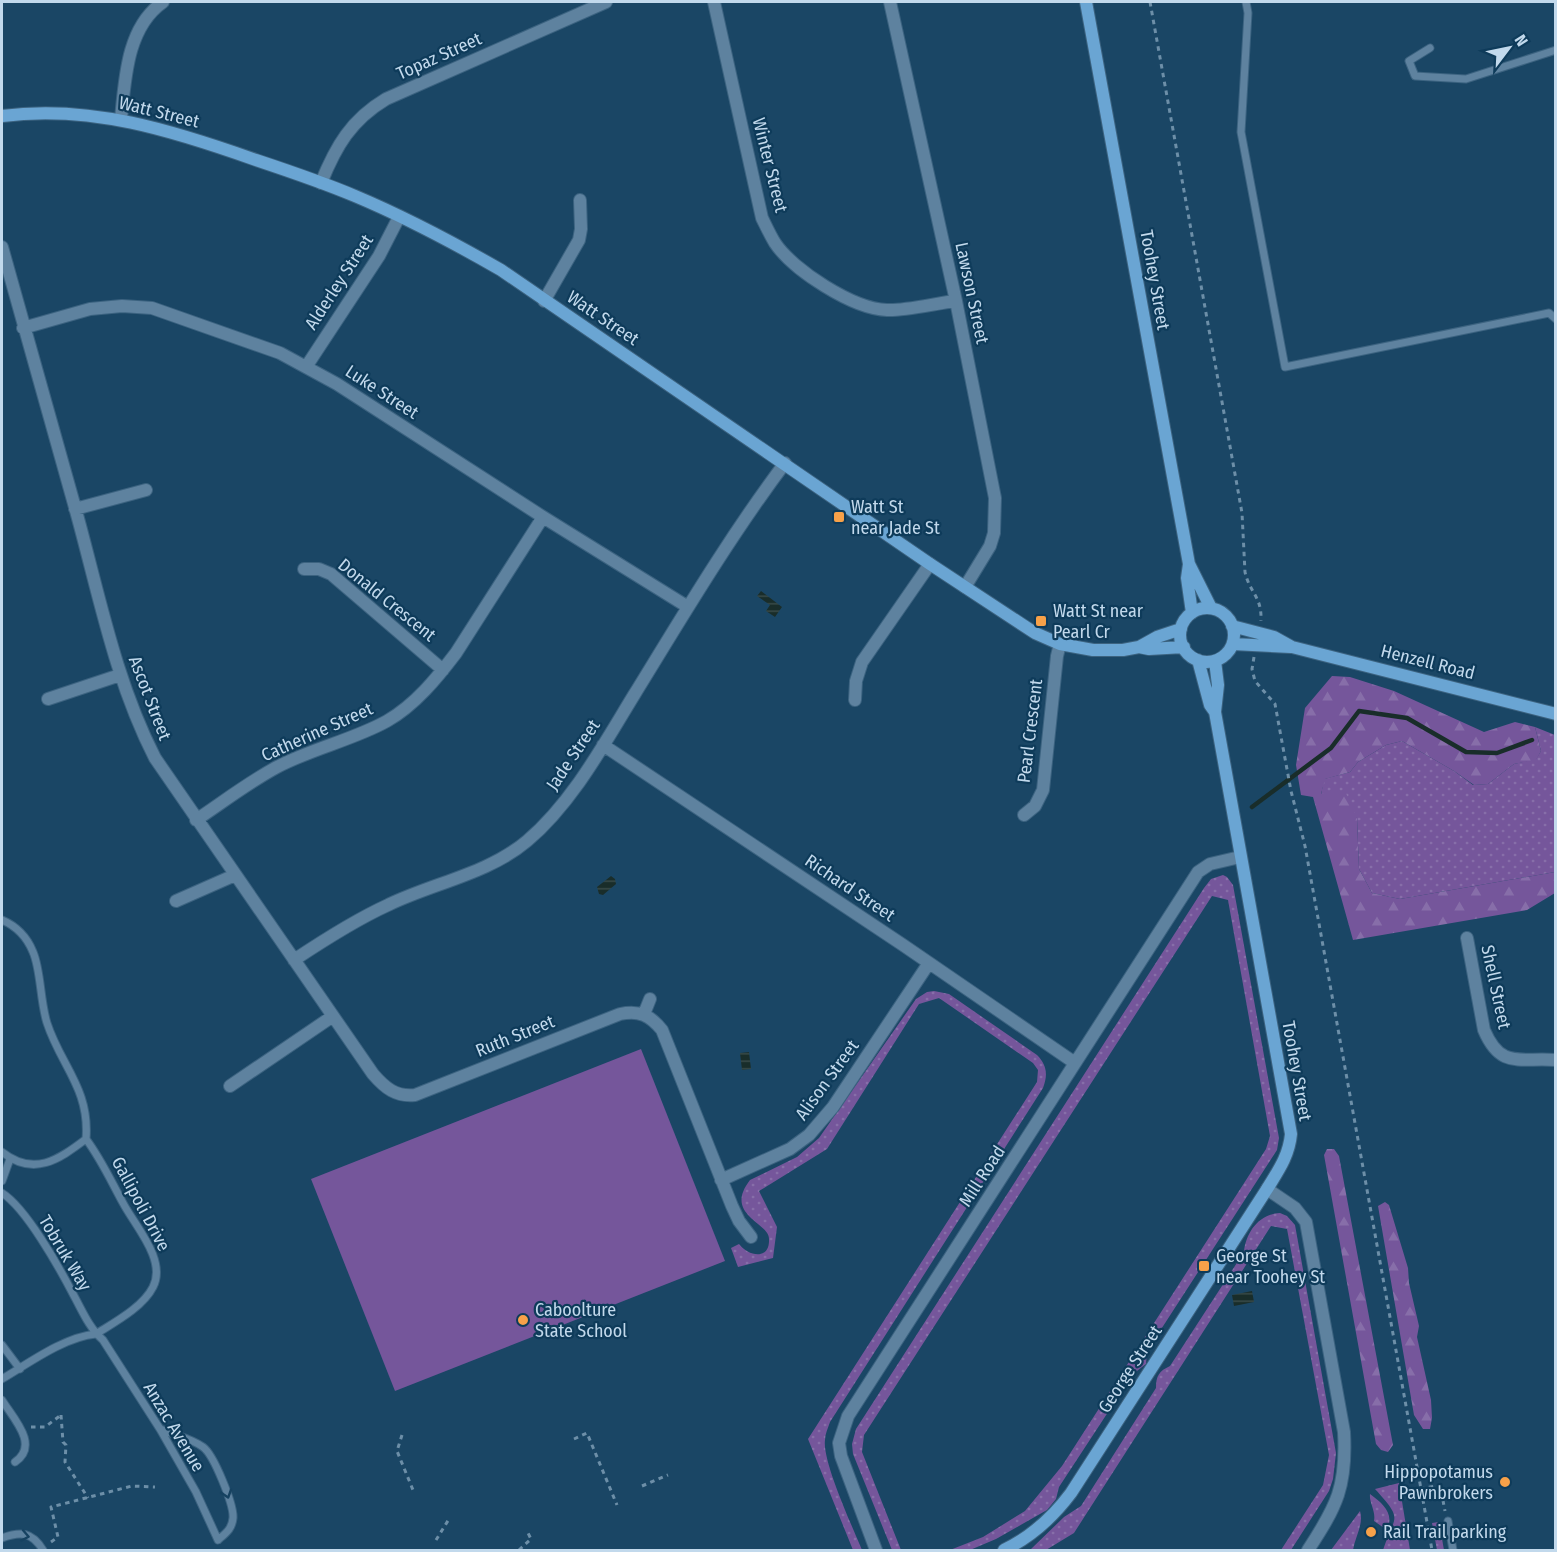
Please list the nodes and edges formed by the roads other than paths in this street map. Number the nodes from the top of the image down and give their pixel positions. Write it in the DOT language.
graph roads {
  1 [pos="163,2"];
  2 [pos="606,2"];
  3 [pos="714,2"];
  4 [pos="890,2"];
  5 [pos="1086,2"];
  6 [pos="1246,2"];
  7 [pos="1430,48"];
  8 [pos="1556,50"];
  9 [pos="2,116"];
  10 [pos="121,119"];
  11 [pos="321,183"];
  12 [pos="580,200"];
  13 [pos="399,217"];
  14 [pos="2,248"];
  15 [pos="544,301"];
  16 [pos="956,301"];
  17 [pos="1556,320"];
  18 [pos="24,327"];
  19 [pos="306,367"];
  20 [pos="785,463"];
  21 [pos="146,490"];
  22 [pos="75,509"];
  23 [pos="543,517"];
  24 [pos="930,564"];
  25 [pos="1189,564"];
  26 [pos="304,569"];
  27 [pos="965,587"];
  28 [pos="688,608"];
  29 [pos="1210,609"];
  30 [pos="1192,613"];
  31 [pos="1232,626"];
  32 [pos="1181,629"];
  33 [pos="1060,644"];
  34 [pos="1233,644"];
  35 [pos="1139,647"];
  36 [pos="1184,647"];
  37 [pos="1292,647"];
  38 [pos="1198,660"];
  39 [pos="1215,661"];
  40 [pos="443,670"];
  41 [pos="120,675"];
  42 [pos="48,699"];
  43 [pos="855,700"];
  44 [pos="1215,712"];
  45 [pos="1556,714"];
  46 [pos="603,745"];
  47 [pos="1024,815"];
  48 [pos="196,820"];
  49 [pos="1240,857"];
  50 [pos="235,874"];
  51 [pos="176,901"];
  52 [pos="2,920"];
  53 [pos="1467,938"];
  54 [pos="294,960"];
  55 [pos="929,963"];
  56 [pos="650,999"];
  57 [pos="644,1014"];
  58 [pos="333,1016"];
  59 [pos="1556,1059"];
  60 [pos="1075,1063"];
  61 [pos="230,1086"];
  62 [pos="398,1095"];
  63 [pos="86,1139"];
  64 [pos="2,1152"];
  65 [pos="10,1159"];
  66 [pos="721,1180"];
  67 [pos="2,1181"];
  68 [pos="1267,1189"];
  69 [pos="2,1193"];
  70 [pos="751,1237"];
  71 [pos="96,1334"];
  72 [pos="2,1345"];
  73 [pos="20,1369"];
  74 [pos="2,1379"];
  75 [pos="2,1400"];
  76 [pos="160,1429"];
  77 [pos="15,1462"];
  78 [pos="1448,1521"];
  79 [pos="2,1538"];
  80 [pos="43,1551"];
  81 [pos="876,1551"];
  82 [pos="1004,1551"];
  83 [pos="1308,1551"];
  84 [pos="1453,1551"];
  1 -- 10 [label="street"];
  2 -- 11 [label="street, Topaz Street"];
  3 -- 16 [label="street, Winter Street"];
  4 -- 16 [label="street, Lawson Street"];
  5 -- 25 [label="main road, Toohey Street"];
  6 -- 17 [label="lane"];
  7 -- 8 [label="lane"];
  9 -- 10 [label="main road, Watt Street"];
  10 -- 11 [label="main road, Watt Street"];
  11 -- 13 [label="main road, Watt Street"];
  12 -- 15 [label="street"];
  13 -- 15 [label="main road, Watt Street"];
  13 -- 19 [label="street, Alderley Street"];
  14 -- 18 [label="street, Ascot Street"];
  15 -- 20 [label="main road, Watt Street"];
  16 -- 27 [label="street, Lawson Street"];
  18 -- 19 [label="street, Luke Street"];
  18 -- 22 [label="street, Ascot Street"];
  19 -- 23 [label="street, Luke Street"];
  20 -- 24 [label="main road, Watt Street"];
  20 -- 28 [label="street, Jade Street"];
  21 -- 22 [label="street"];
  22 -- 41 [label="street, Ascot Street"];
  23 -- 28 [label="street, Luke Street"];
  23 -- 40 [label="street, Catherine Street"];
  24 -- 27 [label="main road, Watt Street"];
  24 -- 43 [label="street"];
  25 -- 29 [label="main road, Toohey Street"];
  25 -- 30 [label="main road, Toohey Street"];
  26 -- 40 [label="street, Donald Crescent"];
  27 -- 33 [label="main road, Watt Street"];
  28 -- 46 [label="street, Jade Street"];
  29 -- 30 [label="main road"];
  29 -- 31 [label="main road"];
  30 -- 32 [label="main road"];
  31 -- 34 [label="main road"];
  31 -- 37 [label="main road, Henzell Road"];
  32 -- 35 [label="main road, Watt Street"];
  32 -- 36 [label="main road"];
  33 -- 35 [label="main road, Watt Street"];
  33 -- 47 [label="street, Pearl Crescent"];
  34 -- 37 [label="main road, Henzell Road"];
  34 -- 39 [label="main road"];
  35 -- 36 [label="main road, Watt Street"];
  36 -- 38 [label="main road"];
  37 -- 45 [label="main road, Henzell Road"];
  38 -- 39 [label="main road"];
  38 -- 44 [label="main road, Toohey Street"];
  39 -- 44 [label="main road, Toohey Street"];
  40 -- 48 [label="street, Catherine Street"];
  41 -- 42 [label="street"];
  41 -- 48 [label="street, Ascot Street"];
  44 -- 49 [label="main road, Toohey Street"];
  46 -- 54 [label="street, Jade Street"];
  46 -- 55 [label="street, Richard Street"];
  48 -- 50 [label="street, Ascot Street"];
  49 -- 60 [label="street, Mill Road"];
  49 -- 68 [label="main road, Toohey Street"];
  50 -- 51 [label="street"];
  50 -- 54 [label="street, Ascot Street"];
  52 -- 63 [label="lane"];
  53 -- 59 [label="street, Shell Street"];
  54 -- 58 [label="street, Ascot Street"];
  55 -- 60 [label="street, Richard Street"];
  55 -- 66 [label="street, Alison Street"];
  56 -- 57 [label="street"];
  57 -- 62 [label="street, Ruth Street"];
  57 -- 66 [label="street"];
  58 -- 61 [label="street"];
  58 -- 62 [label="street, Ascot Street"];
  60 -- 81 [label="street, Mill Road"];
  63 -- 65 [label="lane"];
  63 -- 71 [label="lane, Gallipoli Drive"];
  64 -- 65 [label="lane"];
  65 -- 67 [label="lane"];
  66 -- 70 [label="street"];
  68 -- 82 [label="main road, George Street"];
  68 -- 83 [label="street"];
  69 -- 71 [label="lane, Tobruk Way"];
  71 -- 73 [label="lane, Gallipoli Drive"];
  71 -- 76 [label="lane, Anzac Avenue"];
  72 -- 73 [label="lane"];
  73 -- 74 [label="lane, Gallipoli Drive"];
  75 -- 77 [label="lane"];
  76 -- 76 [label="lane, Anzac Avenue, one-way"];
  78 -- 84 [label="lane"];
  79 -- 80 [label="lane, one-way"];
}
